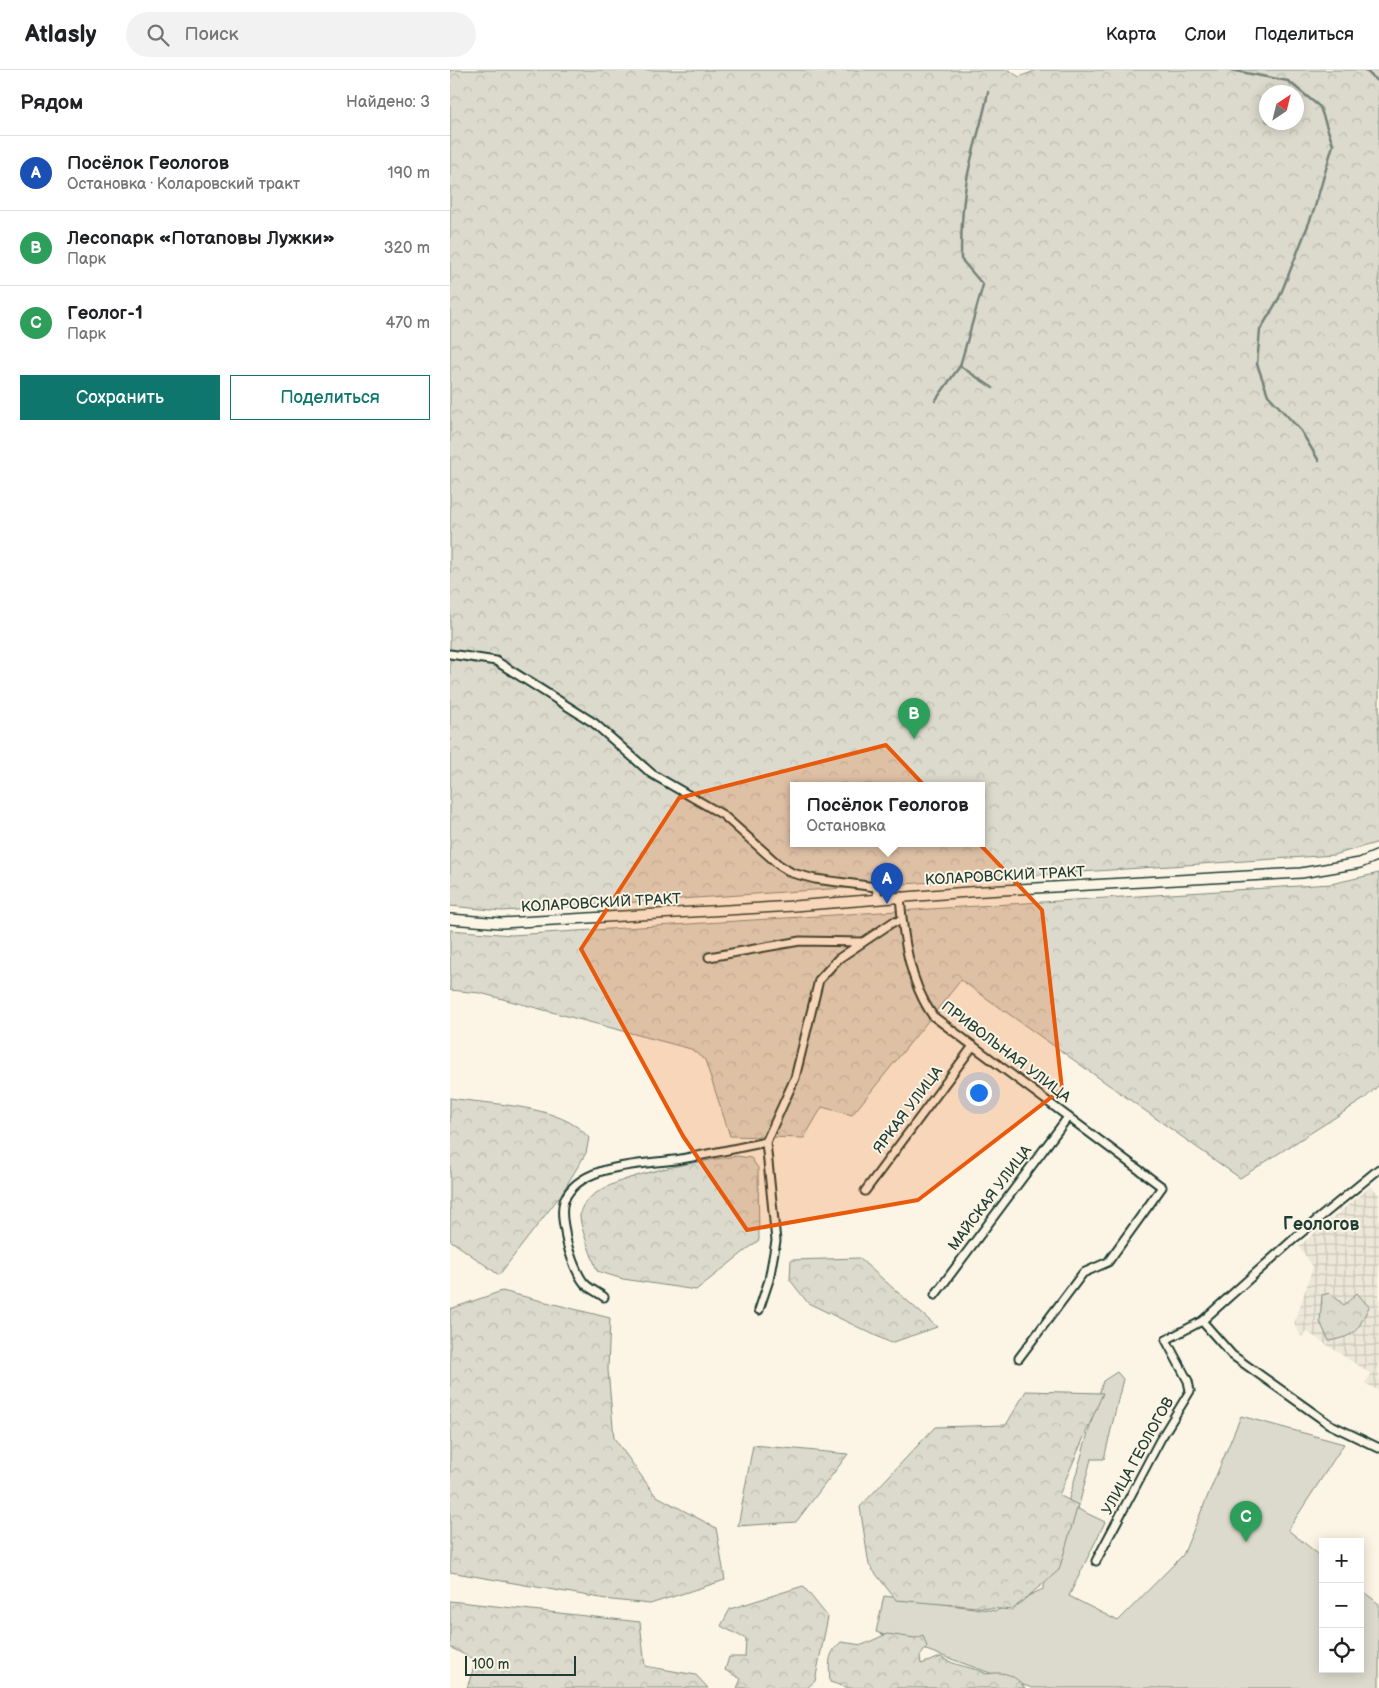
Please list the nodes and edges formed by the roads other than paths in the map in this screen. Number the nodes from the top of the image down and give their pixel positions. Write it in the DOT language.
graph roads {
  1 [pos="450,654"];
  2 [pos="1379,855"];
  3 [pos="900,896"];
  4 [pos="878,898"];
  5 [pos="450,919"];
  6 [pos="902,921"];
  7 [pos="863,942"];
  8 [pos="709,957"];
  9 [pos="973,1046"];
  10 [pos="1068,1117"];
  11 [pos="766,1142"];
  12 [pos="1379,1170"];
  13 [pos="864,1191"];
  14 [pos="935,1295"];
  15 [pos="604,1297"];
  16 [pos="759,1310"];
  17 [pos="1202,1321"];
  18 [pos="1019,1358"];
  19 [pos="1379,1448"];
  20 [pos="1096,1561"];
  1 -- 4 [label="street"];
  2 -- 3 [label="street, КОЛАРОВСКИЙ ТРАКТ"];
  3 -- 4 [label="street, КОЛАРОВСКИЙ ТРАКТ"];
  3 -- 6 [label="street, ПРИВОЛЬНАЯ УЛИЦА"];
  4 -- 5 [label="street, КОЛАРОВСКИЙ ТРАКТ"];
  6 -- 7 [label="street"];
  6 -- 9 [label="street, ПРИВОЛЬНАЯ УЛИЦА"];
  7 -- 8 [label="street"];
  7 -- 11 [label="street"];
  9 -- 10 [label="street, ПРИВОЛЬНАЯ УЛИЦА"];
  9 -- 13 [label="street, ЯРКАЯ УЛИЦА"];
  10 -- 14 [label="street, МАЙСКАЯ УЛИЦА"];
  10 -- 18 [label="street, ПРИВОЛЬНАЯ УЛИЦА"];
  11 -- 15 [label="street"];
  11 -- 16 [label="street"];
  12 -- 17 [label="street, УЛИЦА ГЕОЛОГОВ"];
  17 -- 19 [label="street"];
  17 -- 20 [label="street, УЛИЦА ГЕОЛОГОВ"];
}
